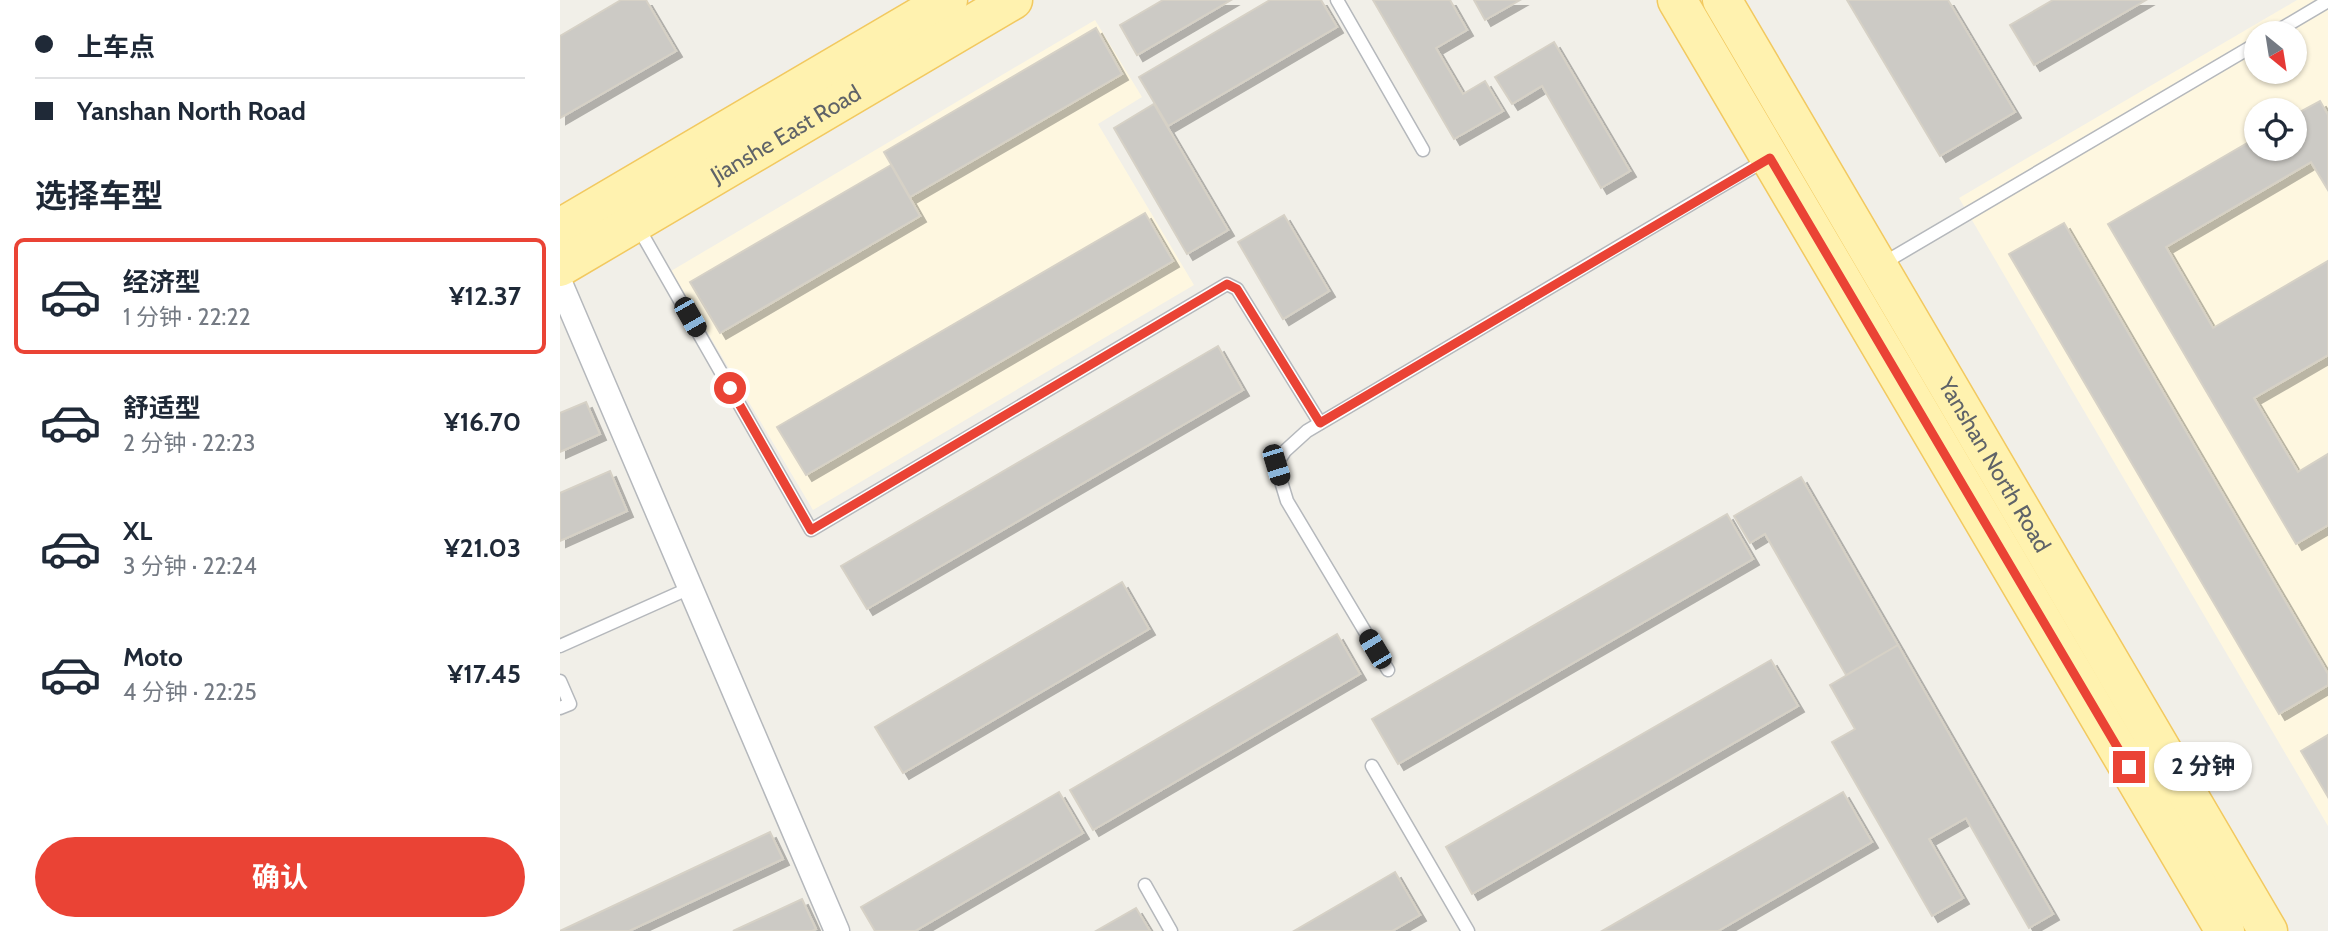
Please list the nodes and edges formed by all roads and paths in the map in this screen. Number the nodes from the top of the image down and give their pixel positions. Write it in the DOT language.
graph roads {
  1 [pos="948,0"];
  2 [pos="1013,0"];
  3 [pos="1337,0"];
  4 [pos="1677,0"];
  5 [pos="1722,0"];
  6 [pos="2324,4"];
  7 [pos="2328,19"];
  8 [pos="2295,21"];
  9 [pos="2244,51"];
  10 [pos="1423,150"];
  11 [pos="1770,158"];
  12 [pos="635,223"];
  13 [pos="560,228"];
  14 [pos="560,267"];
  15 [pos="1878,267"];
  16 [pos="560,284"];
  17 [pos="1320,423"];
  18 [pos="690,588"];
  19 [pos="560,646"];
  20 [pos="1388,670"];
  21 [pos="560,681"];
  22 [pos="560,708"];
  23 [pos="1372,766"];
  24 [pos="1145,886"];
  25 [pos="837,931"];
  26 [pos="1171,931"];
  27 [pos="1468,931"];
  28 [pos="2225,931"];
  29 [pos="2268,931"];
  1 -- 13 [label="main road, Jianshe East Road"];
  2 -- 12 [label="main road, Jianshe East Road"];
  3 -- 10 [label="lane"];
  4 -- 11 [label="main road, Yanshan North Road"];
  5 -- 15 [label="main road, Yanshan North Road"];
  6 -- 7 [label="lane"];
  6 -- 8 [label="lane"];
  9 -- 15 [label="lane"];
  11 -- 17 [label="lane"];
  11 -- 28 [label="main road, Yanshan North Road"];
  12 -- 14 [label="main road, Jianshe East Road"];
  12 -- 17 [label="lane"];
  15 -- 29 [label="main road, Yanshan North Road"];
  16 -- 18 [label="street"];
  17 -- 20 [label="lane"];
  18 -- 19 [label="lane"];
  18 -- 25 [label="street"];
  21 -- 22 [label="lane"];
  23 -- 27 [label="lane"];
  24 -- 26 [label="lane"];
}
